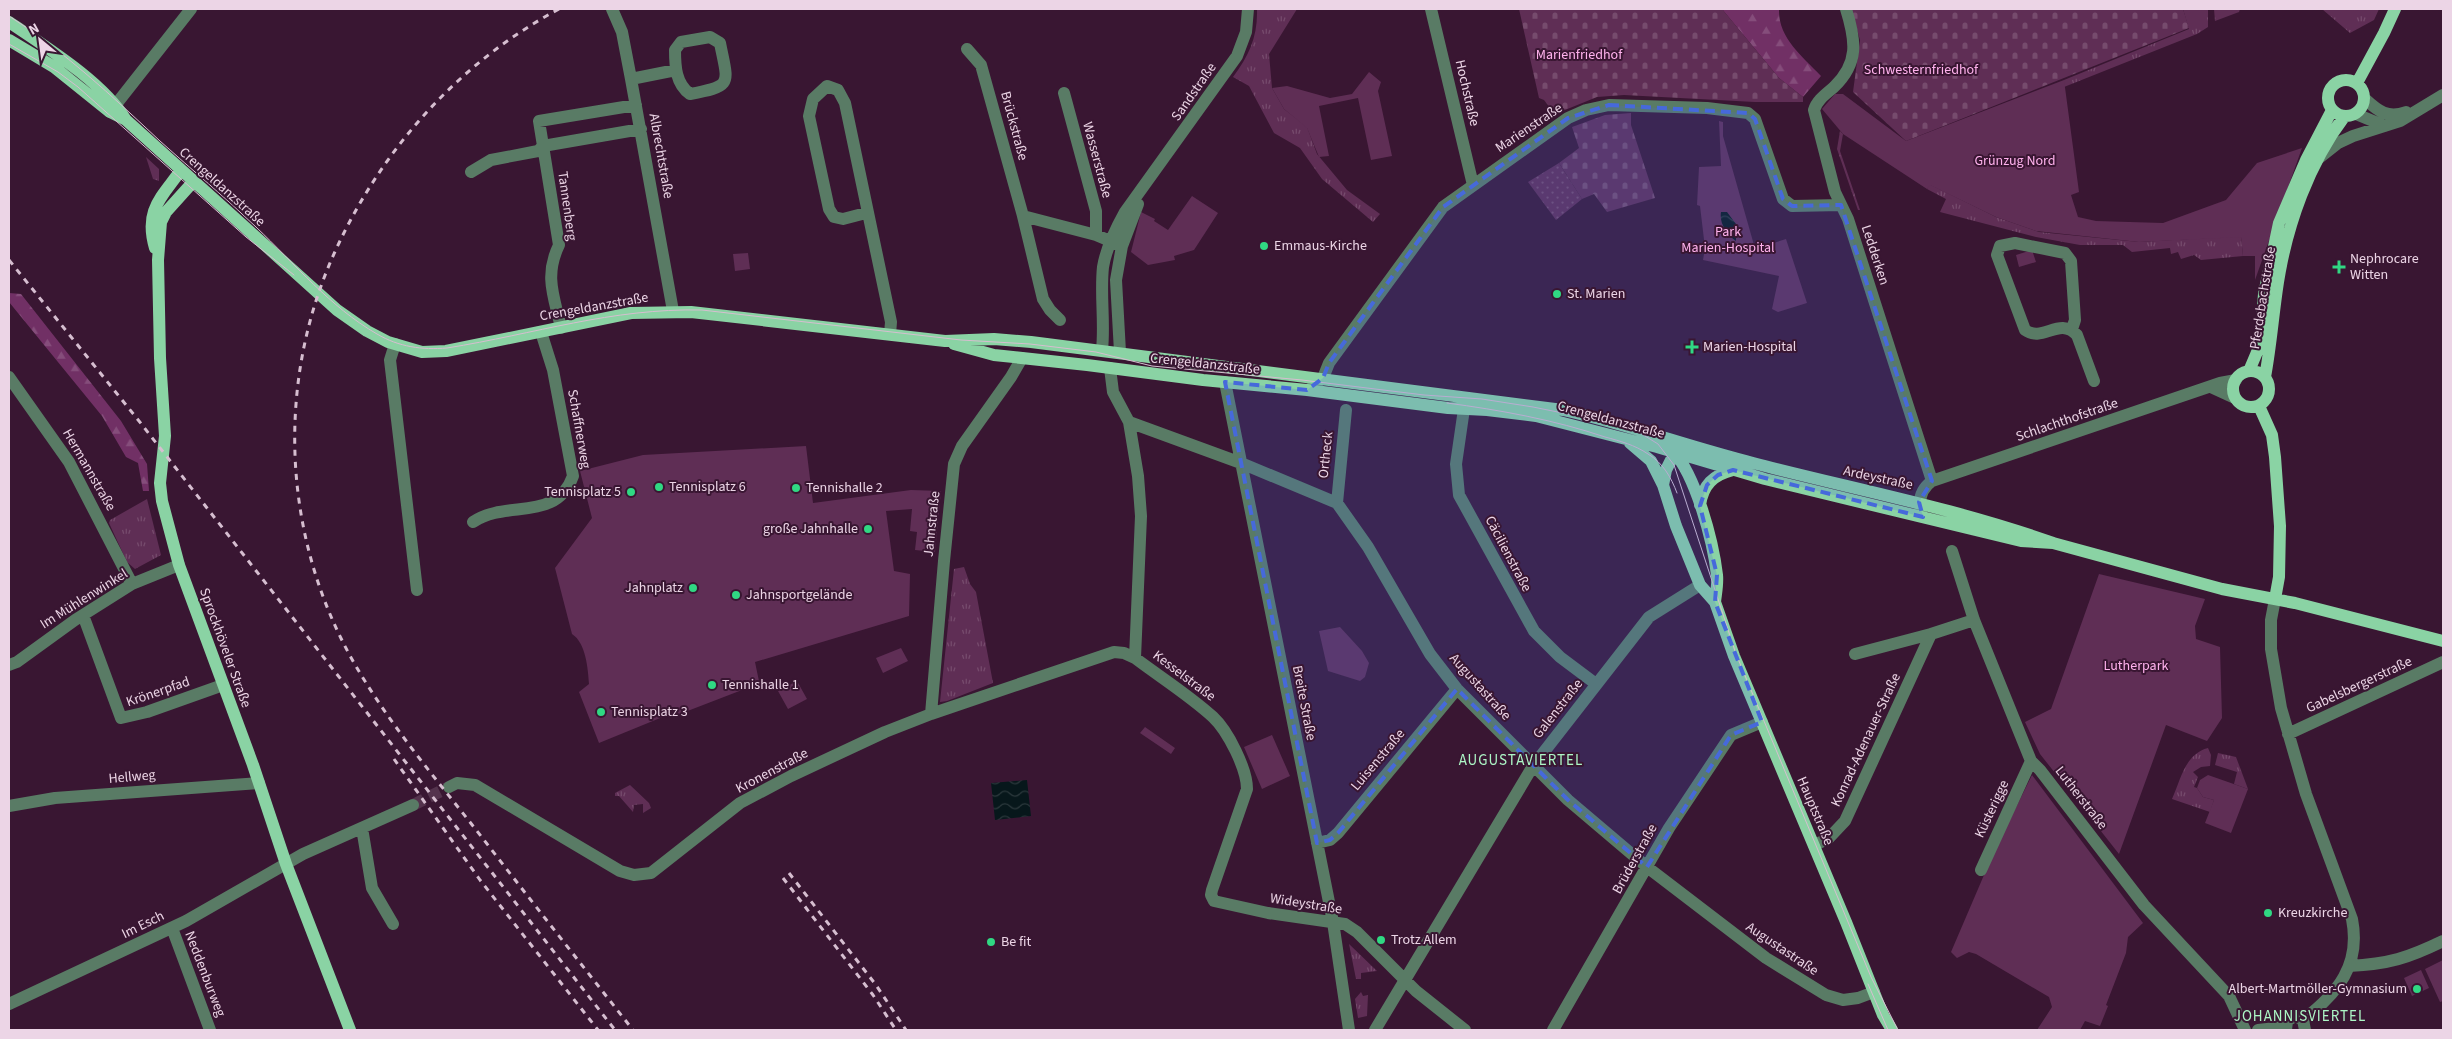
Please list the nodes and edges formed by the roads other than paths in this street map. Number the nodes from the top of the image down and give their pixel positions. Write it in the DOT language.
graph roads {
  1 [pos="612,9"];
  2 [pos="1248,9"];
  3 [pos="1431,9"];
  4 [pos="1846,9"];
  5 [pos="2395,9"];
  6 [pos="186,10"];
  7 [pos="9,22"];
  8 [pos="9,40"];
  9 [pos="967,49"];
  10 [pos="676,70"];
  11 [pos="631,79"];
  12 [pos="2357,83"];
  13 [pos="1064,93"];
  14 [pos="2443,96"];
  15 [pos="2365,99"];
  16 [pos="2428,104"];
  17 [pos="636,105"];
  18 [pos="114,108"];
  19 [pos="2332,110"];
  20 [pos="2350,115"];
  21 [pos="2385,126"];
  22 [pos="641,129"];
  23 [pos="542,146"];
  24 [pos="2315,154"];
  25 [pos="181,170"];
  26 [pos="471,172"];
  27 [pos="193,182"];
  28 [pos="1473,185"];
  29 [pos="1841,205"];
  30 [pos="866,213"];
  31 [pos="1023,216"];
  32 [pos="1096,235"];
  33 [pos="1116,243"];
  34 [pos="158,260"];
  35 [pos="673,311"];
  36 [pos="1060,320"];
  37 [pos="561,328"];
  38 [pos="2072,329"];
  39 [pos="541,332"];
  40 [pos="890,334"];
  41 [pos="944,341"];
  42 [pos="1031,342"];
  43 [pos="395,344"];
  44 [pos="1102,350"];
  45 [pos="1120,352"];
  46 [pos="1022,358"];
  47 [pos="1208,363"];
  48 [pos="1110,368"];
  49 [pos="2249,371"];
  50 [pos="9,377"];
  51 [pos="2265,377"];
  52 [pos="1323,378"];
  53 [pos="2236,380"];
  54 [pos="1225,382"];
  55 [pos="2094,382"];
  56 [pos="2211,387"];
  57 [pos="1307,390"];
  58 [pos="2235,398"];
  59 [pos="1463,403"];
  60 [pos="2259,406"];
  61 [pos="1346,410"];
  62 [pos="1129,422"];
  63 [pos="1629,427"];
  64 [pos="1660,437"];
  65 [pos="1622,438"];
  66 [pos="1694,448"];
  67 [pos="1675,454"];
  68 [pos="1241,463"];
  69 [pos="1733,470"];
  70 [pos="1932,481"];
  71 [pos="1663,485"];
  72 [pos="1919,502"];
  73 [pos="1337,503"];
  74 [pos="1700,506"];
  75 [pos="1935,506"];
  76 [pos="1929,519"];
  77 [pos="473,522"];
  78 [pos="2053,543"];
  79 [pos="1952,551"];
  80 [pos="179,565"];
  81 [pos="132,584"];
  82 [pos="1700,585"];
  83 [pos="417,590"];
  84 [pos="2275,599"];
  85 [pos="1715,602"];
  86 [pos="83,614"];
  87 [pos="1974,620"];
  88 [pos="1931,634"];
  89 [pos="2437,640"];
  90 [pos="1855,654"];
  91 [pos="1135,658"];
  92 [pos="2443,662"];
  93 [pos="9,665"];
  94 [pos="1596,684"];
  95 [pos="223,685"];
  96 [pos="1457,689"];
  97 [pos="931,714"];
  98 [pos="1762,722"];
  99 [pos="2288,734"];
  100 [pos="2031,761"];
  101 [pos="1533,766"];
  102 [pos="259,783"];
  103 [pos="449,787"];
  104 [pos="413,805"];
  105 [pos="9,806"];
  106 [pos="362,828"];
  107 [pos="1317,843"];
  108 [pos="1814,845"];
  109 [pos="286,864"];
  110 [pos="1647,867"];
  111 [pos="1981,870"];
  112 [pos="1222,904"];
  113 [pos="1333,922"];
  114 [pos="393,924"];
  115 [pos="172,928"];
  116 [pos="2443,941"];
  117 [pos="2349,966"];
  118 [pos="1405,979"];
  119 [pos="1874,992"];
  120 [pos="9,1004"];
  121 [pos="2304,1025"];
  122 [pos="2286,1029"];
  123 [pos="210,1030"];
  124 [pos="350,1030"];
  125 [pos="1349,1030"];
  126 [pos="1375,1030"];
  127 [pos="1465,1030"];
  128 [pos="1553,1030"];
  129 [pos="1892,1030"];
  130 [pos="2245,1030"];
  131 [pos="2258,1030"];
  1 -- 11 [label="street, Albrechtstraße"];
  2 -- 33 [label="street, Sandstraße"];
  3 -- 28 [label="street, Hochstraße"];
  4 -- 29 [label="street, Ledderken"];
  5 -- 12 [label="main road"];
  6 -- 18 [label="street"];
  7 -- 18 [label="main road, Crengeldanzstraße"];
  8 -- 18 [label="main road, Crengeldanzstraße"];
  9 -- 31 [label="street, Brückstraße"];
  10 -- 10 [label="street"];
  10 -- 11 [label="street"];
  11 -- 17 [label="street, Albrechtstraße"];
  12 -- 15 [label="main road"];
  12 -- 19 [label="main road"];
  13 -- 32 [label="street, Wasserstraße"];
  14 -- 16 [label="street"];
  15 -- 16 [label="street"];
  15 -- 20 [label="main road"];
  16 -- 21 [label="street"];
  17 -- 22 [label="street, Albrechtstraße"];
  17 -- 23 [label="street, Tannenberg"];
  18 -- 25 [label="main road, Crengeldanzstraße"];
  19 -- 20 [label="main road"];
  19 -- 24 [label="main road, Pferdebachstraße"];
  20 -- 21 [label="street"];
  20 -- 24 [label="main road, Pferdebachstraße"];
  21 -- 24 [label="street"];
  22 -- 23 [label="street"];
  22 -- 35 [label="street, Albrechtstraße"];
  23 -- 26 [label="street"];
  23 -- 37 [label="street, Tannenberg"];
  24 -- 49 [label="main road"];
  24 -- 51 [label="main road, Pferdebachstraße"];
  25 -- 27 [label="main road, Crengeldanzstraße"];
  25 -- 34 [label="main road, Sprockhöveler Straße"];
  27 -- 34 [label="main road, Sprockhöveler Straße"];
  27 -- 43 [label="main road, Crengeldanzstraße"];
  28 -- 29 [label="street, Marienstraße"];
  28 -- 52 [label="street, Marienstraße"];
  29 -- 70 [label="street, Ledderken"];
  30 -- 30 [label="street"];
  30 -- 40 [label="street"];
  31 -- 32 [label="street"];
  31 -- 36 [label="street, Brückstraße"];
  32 -- 33 [label="street"];
  33 -- 44 [label="street, Sandstraße"];
  33 -- 45 [label="street, Sandstraße"];
  34 -- 80 [label="main road, Sprockhöveler Straße"];
  35 -- 37 [label="main road, Crengeldanzstraße"];
  35 -- 40 [label="main road, Crengeldanzstraße"];
  37 -- 39 [label="main road, Crengeldanzstraße"];
  38 -- 38 [label="street, Schlachthofstraße"];
  38 -- 55 [label="street, Schlachthofstraße"];
  39 -- 43 [label="main road, Crengeldanzstraße"];
  39 -- 77 [label="street, Schaffnerweg"];
  40 -- 41 [label="main road, Crengeldanzstraße"];
  41 -- 42 [label="main road, Crengeldanzstraße"];
  41 -- 46 [label="main road, Crengeldanzstraße"];
  42 -- 44 [label="main road, Crengeldanzstraße"];
  42 -- 46 [label="main road"];
  43 -- 83 [label="street"];
  44 -- 45 [label="main road, Crengeldanzstraße"];
  44 -- 48 [label="main road"];
  45 -- 47 [label="main road, Crengeldanzstraße"];
  45 -- 48 [label="main road"];
  46 -- 48 [label="main road, Crengeldanzstraße"];
  46 -- 97 [label="street, Jahnstraße"];
  47 -- 52 [label="main road, Crengeldanzstraße"];
  47 -- 54 [label="main road"];
  48 -- 54 [label="main road, Crengeldanzstraße"];
  48 -- 62 [label="street"];
  49 -- 51 [label="main road"];
  49 -- 53 [label="main road"];
  50 -- 81 [label="street, Hermannstraße"];
  51 -- 60 [label="main road"];
  52 -- 57 [label="street, Marienstraße"];
  52 -- 59 [label="main road, Crengeldanzstraße"];
  53 -- 56 [label="street, Schlachthofstraße"];
  53 -- 58 [label="main road"];
  54 -- 57 [label="main road, Crengeldanzstraße"];
  54 -- 68 [label="street, Breite Straße"];
  56 -- 58 [label="street"];
  56 -- 70 [label="street, Schlachthofstraße"];
  57 -- 59 [label="main road, Crengeldanzstraße"];
  58 -- 60 [label="main road"];
  59 -- 63 [label="main road, Crengeldanzstraße"];
  59 -- 65 [label="main road, Crengeldanzstraße"];
  59 -- 94 [label="street, Cäcilienstraße"];
  60 -- 84 [label="main road"];
  61 -- 73 [label="street, Ortheck"];
  62 -- 68 [label="street"];
  62 -- 91 [label="street, Kesselstraße"];
  63 -- 64 [label="main road, Crengeldanzstraße"];
  63 -- 65 [label="main road"];
  64 -- 66 [label="main road, Ardeystraße"];
  64 -- 67 [label="main road, Crengeldanzstraße"];
  65 -- 67 [label="main road, Crengeldanzstraße"];
  65 -- 71 [label="main road, Hauptstraße"];
  66 -- 67 [label="main road"];
  66 -- 72 [label="main road, Ardeystraße"];
  67 -- 69 [label="main road"];
  67 -- 71 [label="main road"];
  67 -- 74 [label="main road, Hauptstraße"];
  68 -- 73 [label="street"];
  68 -- 107 [label="street, Breite Straße"];
  69 -- 74 [label="main road"];
  69 -- 76 [label="main road"];
  70 -- 72 [label="street"];
  71 -- 82 [label="main road, Hauptstraße"];
  72 -- 75 [label="main road, Ardeystraße"];
  72 -- 76 [label="street"];
  73 -- 96 [label="street, Augustastraße"];
  74 -- 85 [label="main road, Hauptstraße"];
  75 -- 76 [label="street"];
  75 -- 78 [label="main road, Ardeystraße"];
  76 -- 78 [label="main road"];
  78 -- 84 [label="main road"];
  79 -- 87 [label="street, Lutherstraße"];
  80 -- 81 [label="street, Im Mühlenwinkel"];
  80 -- 95 [label="main road, Sprockhöveler Straße"];
  81 -- 86 [label="street, Im Mühlenwinkel"];
  82 -- 85 [label="main road, Hauptstraße"];
  82 -- 94 [label="street, Galenstraße"];
  84 -- 89 [label="main road"];
  84 -- 99 [label="street"];
  85 -- 98 [label="main road, Hauptstraße"];
  86 -- 93 [label="street, Im Mühlenwinkel"];
  86 -- 95 [label="street, Krönerpfad"];
  87 -- 88 [label="street"];
  87 -- 100 [label="street, Lutherstraße"];
  88 -- 90 [label="street"];
  88 -- 108 [label="street, Konrad-Adenauer-Straße"];
  91 -- 97 [label="street, Kronenstraße"];
  91 -- 112 [label="street, Kesselstraße"];
  92 -- 99 [label="street, Gabelsbergerstraße"];
  94 -- 101 [label="street, Galenstraße"];
  95 -- 102 [label="main road, Sprockhöveler Straße"];
  96 -- 101 [label="street, Augustastraße"];
  96 -- 107 [label="street, Luisenstraße"];
  97 -- 103 [label="street, Kronenstraße"];
  98 -- 108 [label="main road, Hauptstraße"];
  98 -- 110 [label="street, Brüderstraße"];
  99 -- 117 [label="street"];
  100 -- 111 [label="street, Küsterigge"];
  100 -- 130 [label="street, Lutherstraße"];
  101 -- 110 [label="street, Augustastraße"];
  101 -- 118 [label="street, Galenstraße"];
  102 -- 105 [label="street, Hellweg"];
  102 -- 109 [label="main road, Sprockhöveler Straße"];
  104 -- 106 [label="street"];
  106 -- 109 [label="street"];
  106 -- 114 [label="street"];
  107 -- 113 [label="street, Breite Straße"];
  108 -- 119 [label="main road, Hauptstraße"];
  109 -- 115 [label="street, Im Esch"];
  109 -- 124 [label="main road, Sprockhöveler Straße"];
  110 -- 119 [label="street, Augustastraße"];
  110 -- 128 [label="street, Brüderstraße"];
  112 -- 113 [label="street, Wideystraße"];
  113 -- 118 [label="street, Wideystraße"];
  113 -- 125 [label="street, Breite Straße"];
  115 -- 120 [label="street, Im Esch"];
  115 -- 123 [label="street, Neddenburweg"];
  116 -- 117 [label="street"];
  117 -- 121 [label="street"];
  118 -- 126 [label="street, Galenstraße"];
  118 -- 127 [label="street, Wideystraße"];
  119 -- 129 [label="main road, Hauptstraße"];
  121 -- 122 [label="street"];
  122 -- 131 [label="street"];
}
